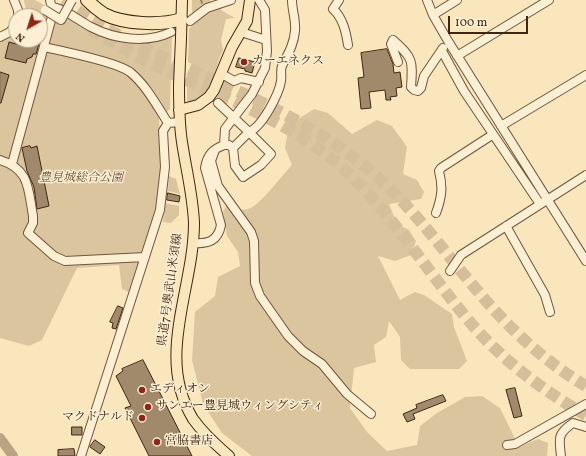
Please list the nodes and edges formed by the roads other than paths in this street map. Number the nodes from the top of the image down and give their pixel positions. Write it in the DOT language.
graph roads {
  1 [pos="72,0"];
  2 [pos="87,0"];
  3 [pos="94,0"];
  4 [pos="182,0"];
  5 [pos="231,0"];
  6 [pos="250,0"];
  7 [pos="259,0"];
  8 [pos="292,0"];
  9 [pos="339,0"];
  10 [pos="427,0"];
  11 [pos="457,0"];
  12 [pos="549,0"];
  13 [pos="52,3"];
  14 [pos="48,12"];
  15 [pos="433,15"];
  16 [pos="186,20"];
  17 [pos="48,24"];
  18 [pos="170,32"];
  19 [pos="241,32"];
  20 [pos="266,40"];
  21 [pos="448,41"];
  22 [pos="348,45"];
  23 [pos="48,47"];
  24 [pos="43,48"];
  25 [pos="442,50"];
  26 [pos="458,56"];
  27 [pos="398,62"];
  28 [pos="222,74"];
  29 [pos="586,75"];
  30 [pos="259,82"];
  31 [pos="218,103"];
  32 [pos="179,106"];
  33 [pos="235,118"];
  34 [pos="180,122"];
  35 [pos="168,123"];
  36 [pos="501,126"];
  37 [pos="249,132"];
  38 [pos="492,135"];
  39 [pos="224,144"];
  40 [pos="233,148"];
  41 [pos="214,150"];
  42 [pos="0,160"];
  43 [pos="12,164"];
  44 [pos="586,175"];
  45 [pos="544,202"];
  46 [pos="436,213"];
  47 [pos="506,226"];
  48 [pos="194,243"];
  49 [pos="145,257"];
  50 [pos="586,261"];
  51 [pos="450,271"];
  52 [pos="550,312"];
  53 [pos="586,404"];
  54 [pos="370,414"];
  55 [pos="550,424"];
  56 [pos="586,427"];
  57 [pos="530,430"];
  58 [pos="507,445"];
  59 [pos="82,456"];
  60 [pos="229,456"];
  61 [pos="561,456"];
  1 -- 14 [label="street, bridge"];
  2 -- 16 [label="highway"];
  3 -- 16 [label="highway"];
  4 -- 16 [label="main road, 県道7号奥武山米須線"];
  5 -- 16 [label="street"];
  6 -- 19 [label="main road"];
  7 -- 20 [label="street"];
  8 -- 37 [label="street"];
  9 -- 22 [label="street"];
  10 -- 15 [label="street"];
  11 -- 15 [label="street"];
  12 -- 26 [label="street"];
  13 -- 17 [label="street"];
  13 -- 18 [label="street"];
  15 -- 21 [label="street"];
  16 -- 32 [label="main road, 県道7号奥武山米須線, bridge"];
  19 -- 20 [label="street"];
  19 -- 28 [label="main road"];
  20 -- 30 [label="street"];
  21 -- 25 [label="street"];
  21 -- 26 [label="street"];
  23 -- 35 [label="street"];
  24 -- 43 [label="street"];
  25 -- 27 [label="street"];
  25 -- 38 [label="street"];
  26 -- 36 [label="street"];
  28 -- 30 [label="street"];
  28 -- 32 [label="main road"];
  29 -- 36 [label="street"];
  30 -- 33 [label="street"];
  31 -- 33 [label="street"];
  32 -- 34 [label="main road, 県道7号奥武山米須線"];
  33 -- 37 [label="street"];
  33 -- 39 [label="street"];
  34 -- 35 [label="street"];
  34 -- 48 [label="main road, 県道7号奥武山米須線"];
  35 -- 49 [label="street"];
  36 -- 45 [label="street"];
  37 -- 40 [label="street"];
  37 -- 40 [label="street"];
  38 -- 45 [label="street"];
  38 -- 46 [label="street"];
  39 -- 40 [label="street"];
  39 -- 41 [label="street"];
  41 -- 48 [label="street"];
  41 -- 54 [label="street"];
  42 -- 43 [label="street"];
  43 -- 49 [label="street"];
  44 -- 45 [label="street"];
  45 -- 47 [label="street"];
  45 -- 50 [label="street"];
  47 -- 51 [label="street"];
  47 -- 52 [label="street"];
  48 -- 60 [label="main road, 県道7号奥武山米須線"];
  49 -- 59 [label="street"];
  53 -- 55 [label="street"];
  55 -- 57 [label="street"];
  55 -- 58 [label="street"];
  56 -- 61 [label="street"];
}
